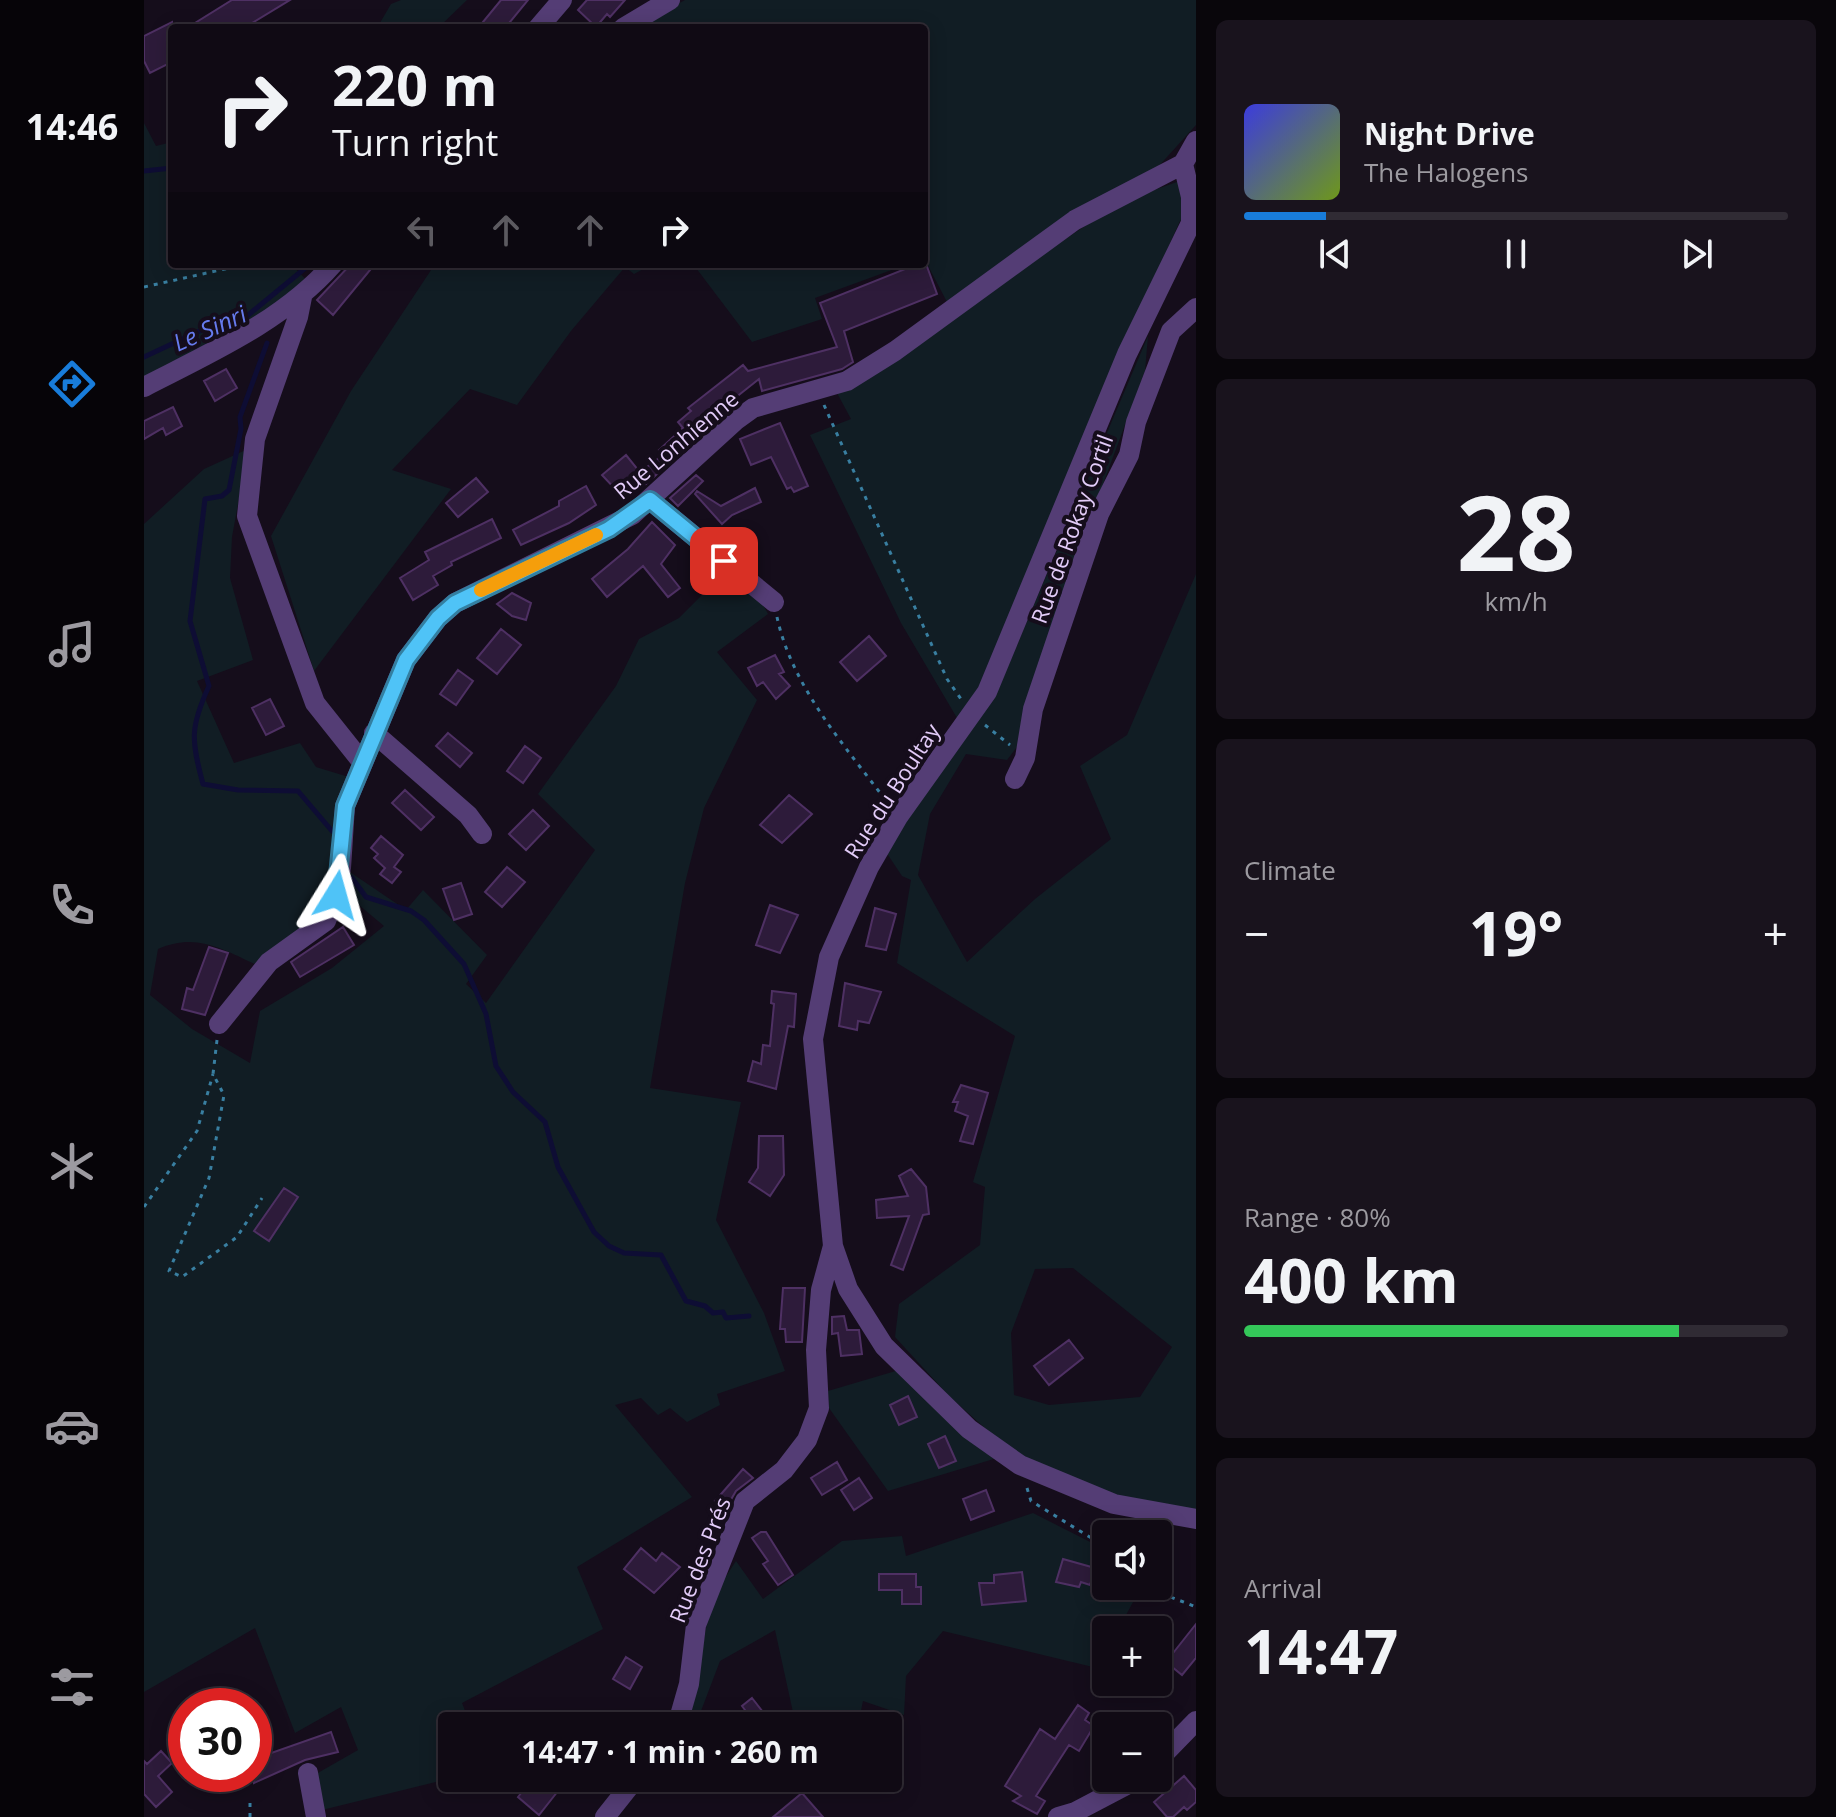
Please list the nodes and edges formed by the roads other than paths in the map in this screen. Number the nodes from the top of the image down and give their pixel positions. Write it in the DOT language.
graph roads {
  1 [pos="562,0"];
  2 [pos="670,0"];
  3 [pos="541,24"];
  4 [pos="630,24"];
  5 [pos="1196,141"];
  6 [pos="1183,164"];
  7 [pos="1194,196"];
  8 [pos="329,268"];
  9 [pos="302,297"];
  10 [pos="1196,308"];
  11 [pos="144,387"];
  12 [pos="650,500"];
  13 [pos="774,602"];
  14 [pos="374,733"];
  15 [pos="362,762"];
  16 [pos="1015,779"];
  17 [pos="482,834"];
  18 [pos="219,1024"];
  19 [pos="833,1246"];
  20 [pos="1196,1519"];
  21 [pos="681,1712"];
  22 [pos="1196,1721"];
  23 [pos="1172,1746"];
  24 [pos="308,1773"];
  25 [pos="625,1792"];
  26 [pos="1111,1792"];
  27 [pos="316,1817"];
  28 [pos="605,1817"];
  29 [pos="1058,1817"];
  1 -- 3 [label="street"];
  2 -- 4 [label="street"];
  5 -- 6 [label="street"];
  6 -- 7 [label="street, Rue du Boultay"];
  6 -- 12 [label="street, Rue Lonhienne"];
  7 -- 19 [label="street, Rue du Boultay"];
  8 -- 9 [label="street"];
  9 -- 11 [label="street"];
  9 -- 15 [label="street"];
  10 -- 16 [label="street, Rue de Rokay Cortil"];
  12 -- 13 [label="street"];
  12 -- 14 [label="street, Rue Lonhienne"];
  14 -- 15 [label="street, Rue Lonhienne"];
  14 -- 17 [label="street"];
  15 -- 18 [label="street, Rue Lonhienne"];
  19 -- 20 [label="street, Rue du Boultay"];
  19 -- 21 [label="street, Rue des Prés"];
  22 -- 23 [label="street"];
  24 -- 27 [label="street"];
  25 -- 28 [label="street"];
  26 -- 29 [label="street"];
}
